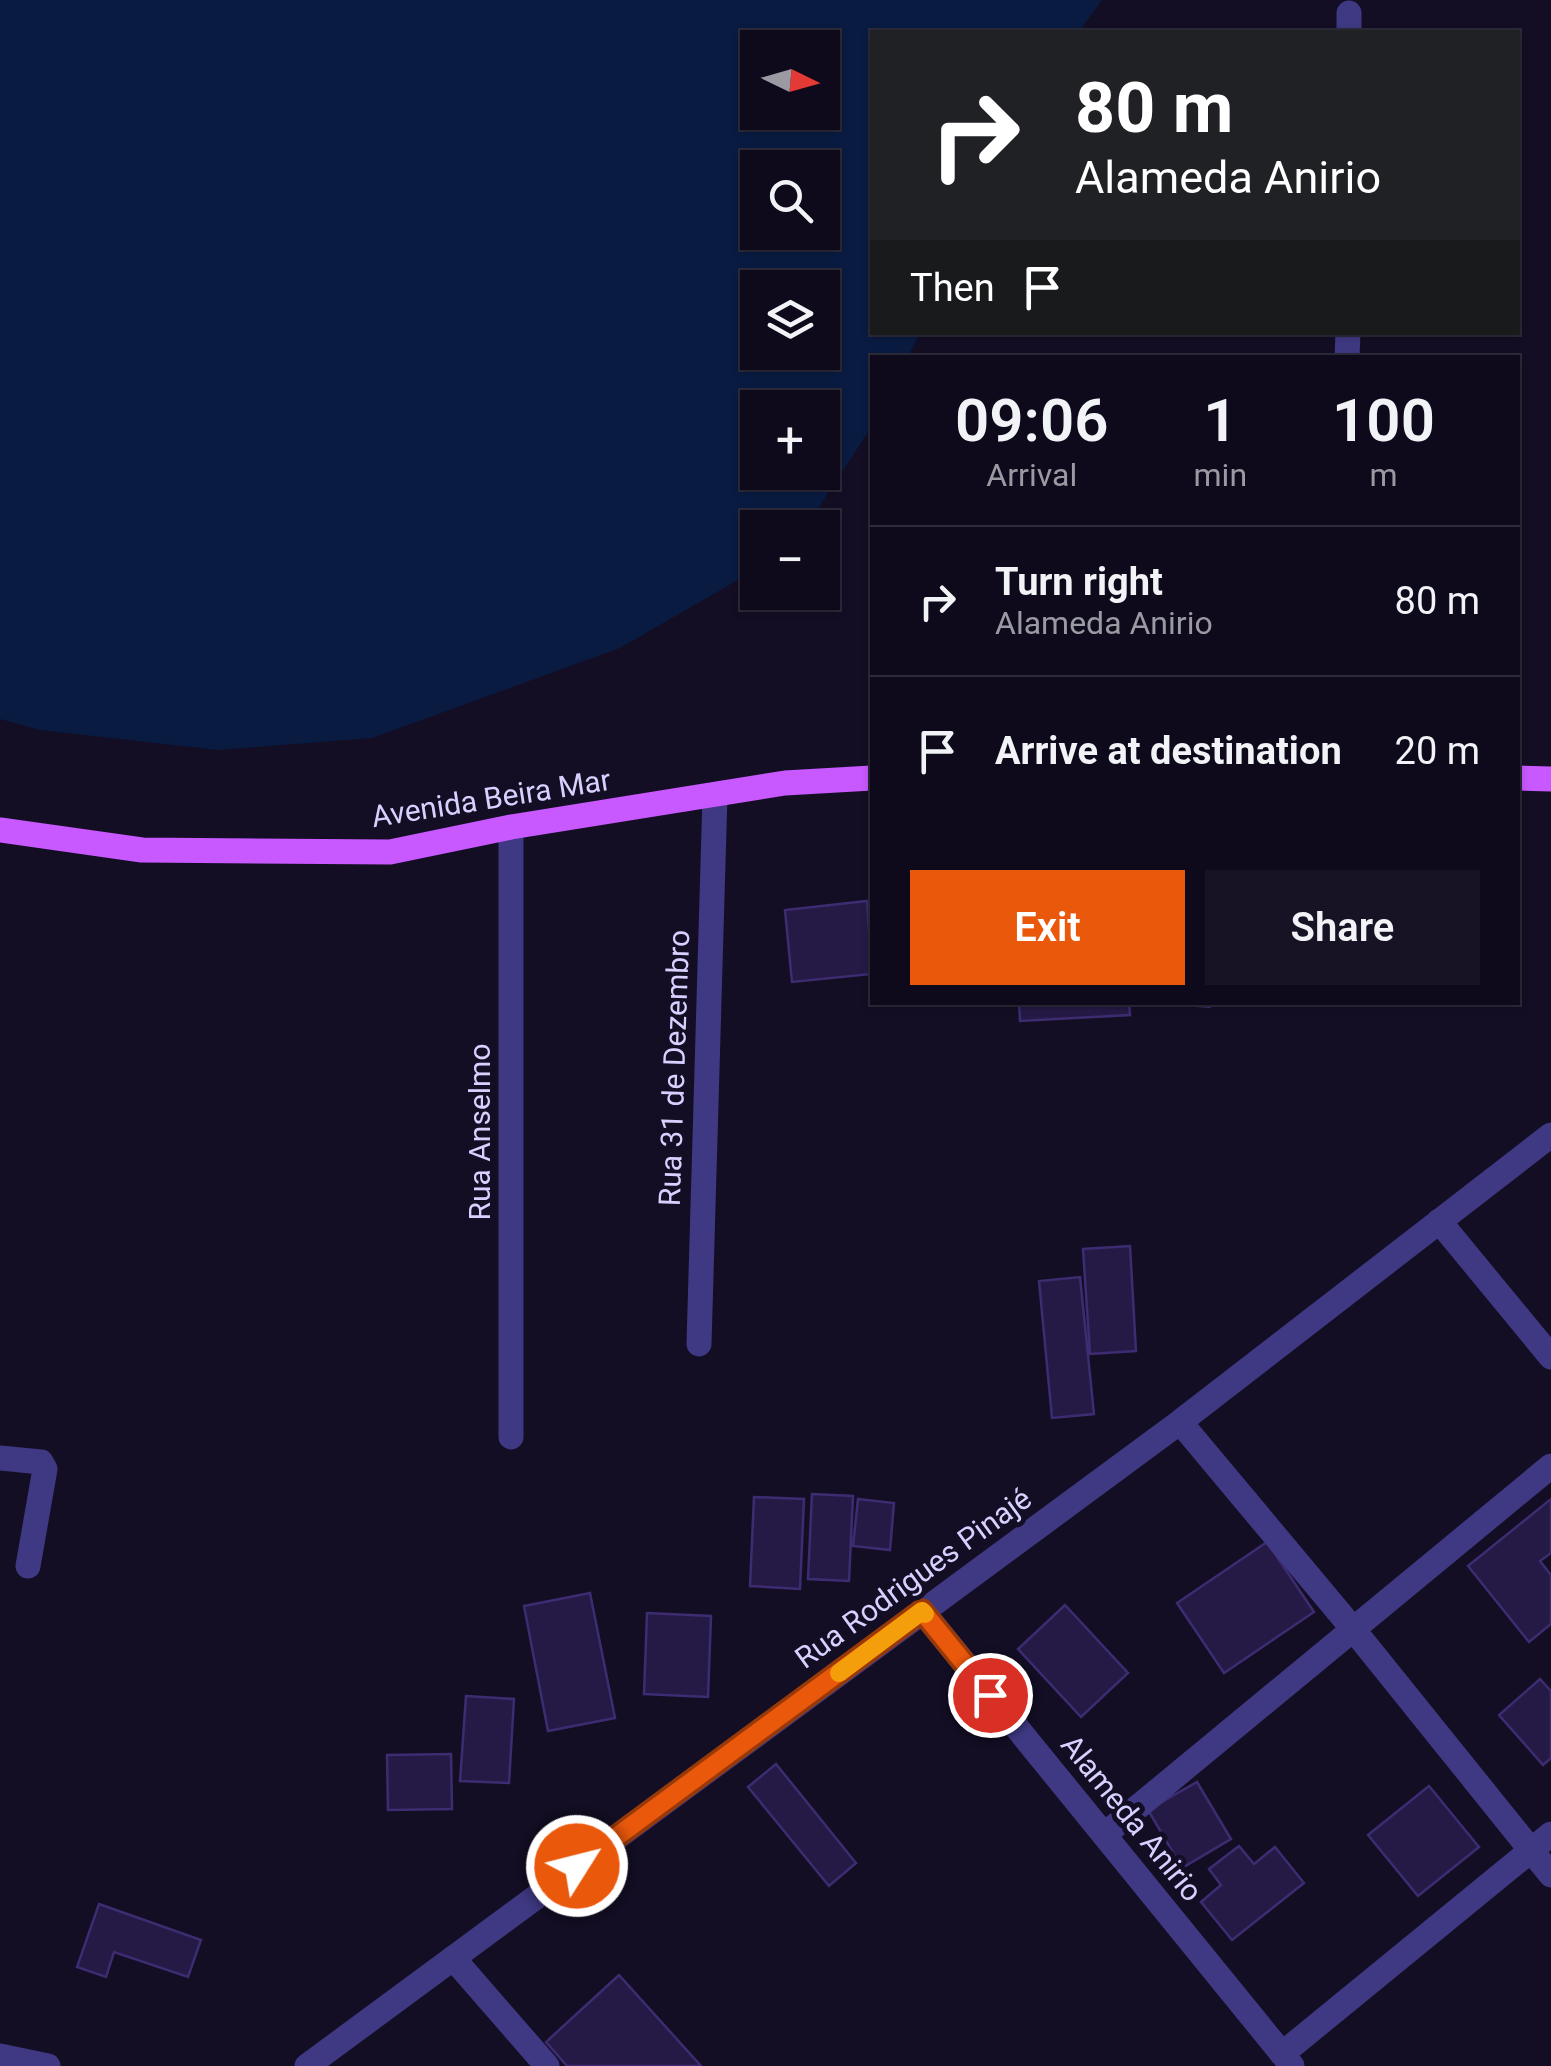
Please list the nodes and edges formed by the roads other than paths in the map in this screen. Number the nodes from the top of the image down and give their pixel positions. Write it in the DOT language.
graph roads {
  1 [pos="1550,776"];
  2 [pos="870,778"];
  3 [pos="1520,778"];
  4 [pos="715,795"];
  5 [pos="511,827"];
  6 [pos="0,830"];
  7 [pos="1551,1135"];
  8 [pos="1439,1221"];
  9 [pos="699,1344"];
  10 [pos="1551,1357"];
  11 [pos="1180,1422"];
  12 [pos="511,1437"];
  13 [pos="0,1458"];
  14 [pos="1551,1466"];
  15 [pos="28,1566"];
  16 [pos="922,1611"];
  17 [pos="1353,1629"];
  18 [pos="1104,1836"];
  19 [pos="1541,1842"];
  20 [pos="1551,1875"];
  21 [pos="453,1958"];
  22 [pos="0,2056"];
  23 [pos="1287,2060"];
  24 [pos="48,2066"];
  25 [pos="307,2066"];
  26 [pos="547,2066"];
  1 -- 3 [label="main road"];
  2 -- 4 [label="main road, Avenida Beira Mar"];
  4 -- 5 [label="main road, Avenida Beira Mar"];
  4 -- 9 [label="street, Rua 31 de Dezembro"];
  5 -- 6 [label="main road, Avenida Beira Mar"];
  5 -- 12 [label="street, Rua Anselmo"];
  7 -- 8 [label="street, Rua Rodrigues Pinajé"];
  8 -- 10 [label="street"];
  8 -- 11 [label="street, Rua Rodrigues Pinajé"];
  11 -- 16 [label="street, Rua Rodrigues Pinajé"];
  11 -- 17 [label="street"];
  13 -- 15 [label="street"];
  14 -- 17 [label="street"];
  16 -- 18 [label="street, Alameda Anirio"];
  16 -- 21 [label="street, Rua Rodrigues Pinajé"];
  17 -- 18 [label="street"];
  17 -- 19 [label="street"];
  18 -- 23 [label="street, Alameda Anirio"];
  19 -- 20 [label="street"];
  19 -- 23 [label="street"];
  21 -- 25 [label="street, Rua Rodrigues Pinajé"];
  21 -- 26 [label="street"];
  22 -- 24 [label="street"];
}
